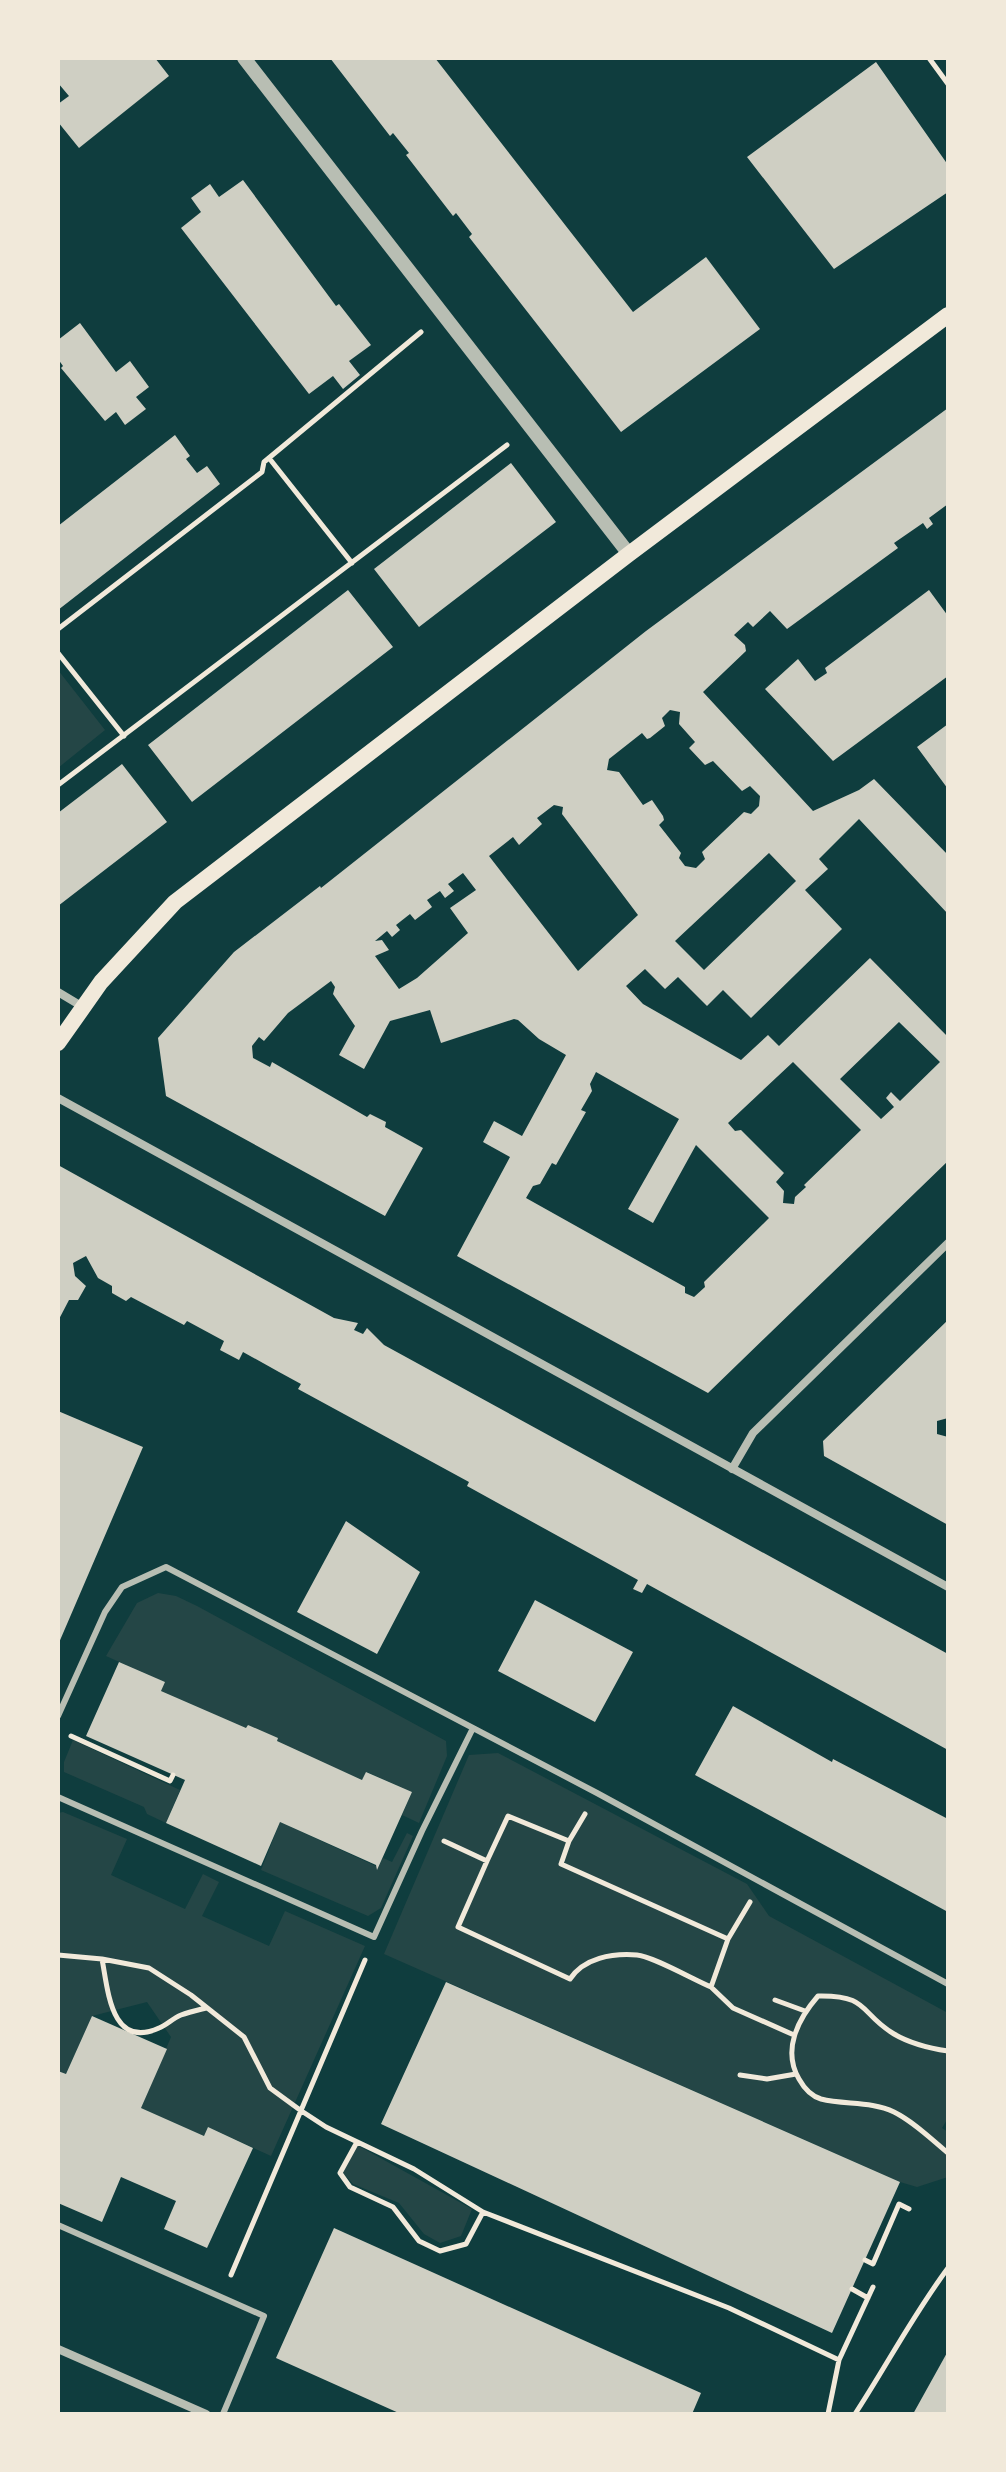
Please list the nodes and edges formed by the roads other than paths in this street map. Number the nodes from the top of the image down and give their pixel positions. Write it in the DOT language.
graph roads {
  1 [pos="244,58"];
  2 [pos="948,315"];
  3 [pos="629,554"];
  4 [pos="58,992"];
  5 [pos="83,1007"];
  6 [pos="58,1043"];
  7 [pos="58,1098"];
  8 [pos="948,1243"];
  9 [pos="732,1469"];
  10 [pos="948,1587"];
  11 [pos="58,1716"];
  12 [pos="473,1728"];
  13 [pos="58,1797"];
  14 [pos="948,1984"];
  15 [pos="58,2225"];
  16 [pos="58,2349"];
  17 [pos="206,2414"];
  18 [pos="223,2414"];
  1 -- 3 [label="street"];
  2 -- 3 [label="main road"];
  3 -- 5 [label="main road"];
  4 -- 5 [label="street"];
  5 -- 6 [label="main road"];
  7 -- 9 [label="street"];
  8 -- 9 [label="street"];
  9 -- 10 [label="street"];
  11 -- 12 [label="lane"];
  12 -- 13 [label="lane"];
  12 -- 14 [label="lane"];
  15 -- 18 [label="lane"];
  16 -- 17 [label="street"];
}
